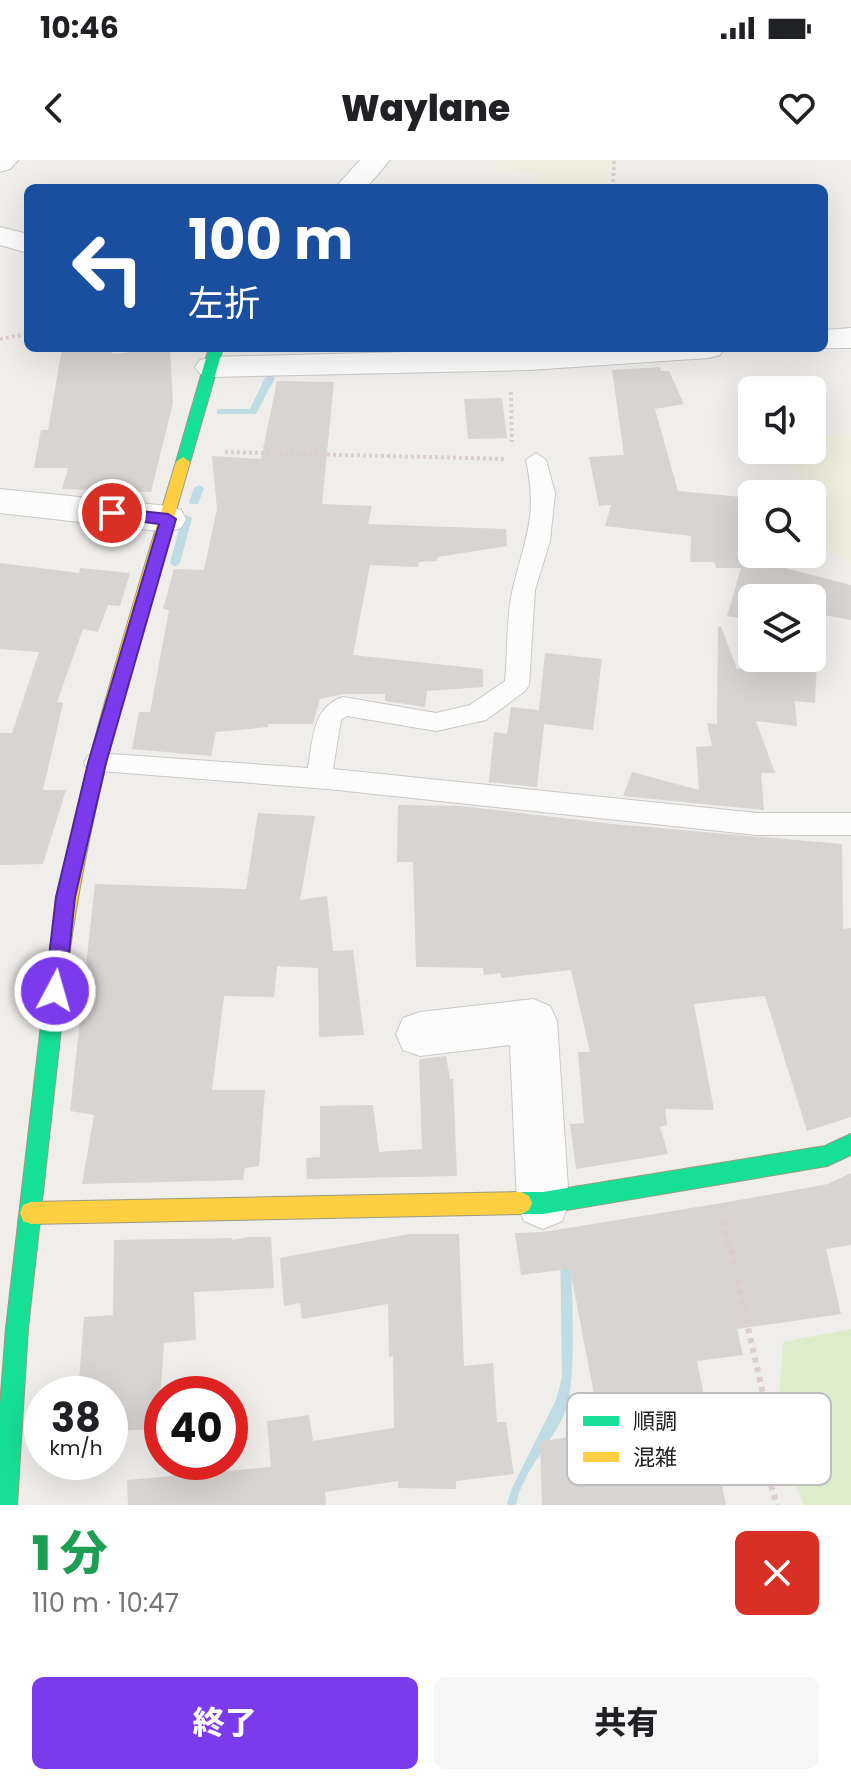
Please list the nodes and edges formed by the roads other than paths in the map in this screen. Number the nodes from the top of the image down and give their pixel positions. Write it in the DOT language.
graph roads {
  1 [pos="376,160"];
  2 [pos="354,184"];
  3 [pos="0,236"];
  4 [pos="24,243"];
  5 [pos="851,338"];
  6 [pos="828,340"];
  7 [pos="647,352"];
  8 [pos="214,358"];
  9 [pos="536,460"];
  10 [pos="0,501"];
  11 [pos="168,519"];
  12 [pos="97,763"];
  13 [pos="319,778"];
  14 [pos="851,824"];
  15 [pos="420,1034"];
  16 [pos="851,1144"];
  17 [pos="543,1203"];
  18 [pos="31,1213"];
  19 [pos="8,1329"];
  20 [pos="5,1505"];
  1 -- 2 [label="street"];
  3 -- 4 [label="street"];
  5 -- 6 [label="street"];
  7 -- 8 [label="street"];
  8 -- 11 [label="street"];
  9 -- 13 [label="lane"];
  10 -- 11 [label="street"];
  11 -- 12 [label="street"];
  12 -- 13 [label="lane"];
  12 -- 18 [label="street"];
  13 -- 14 [label="lane"];
  15 -- 17 [label="street"];
  16 -- 17 [label="street"];
  17 -- 18 [label="street"];
  18 -- 19 [label="street"];
  19 -- 20 [label="street"];
}
